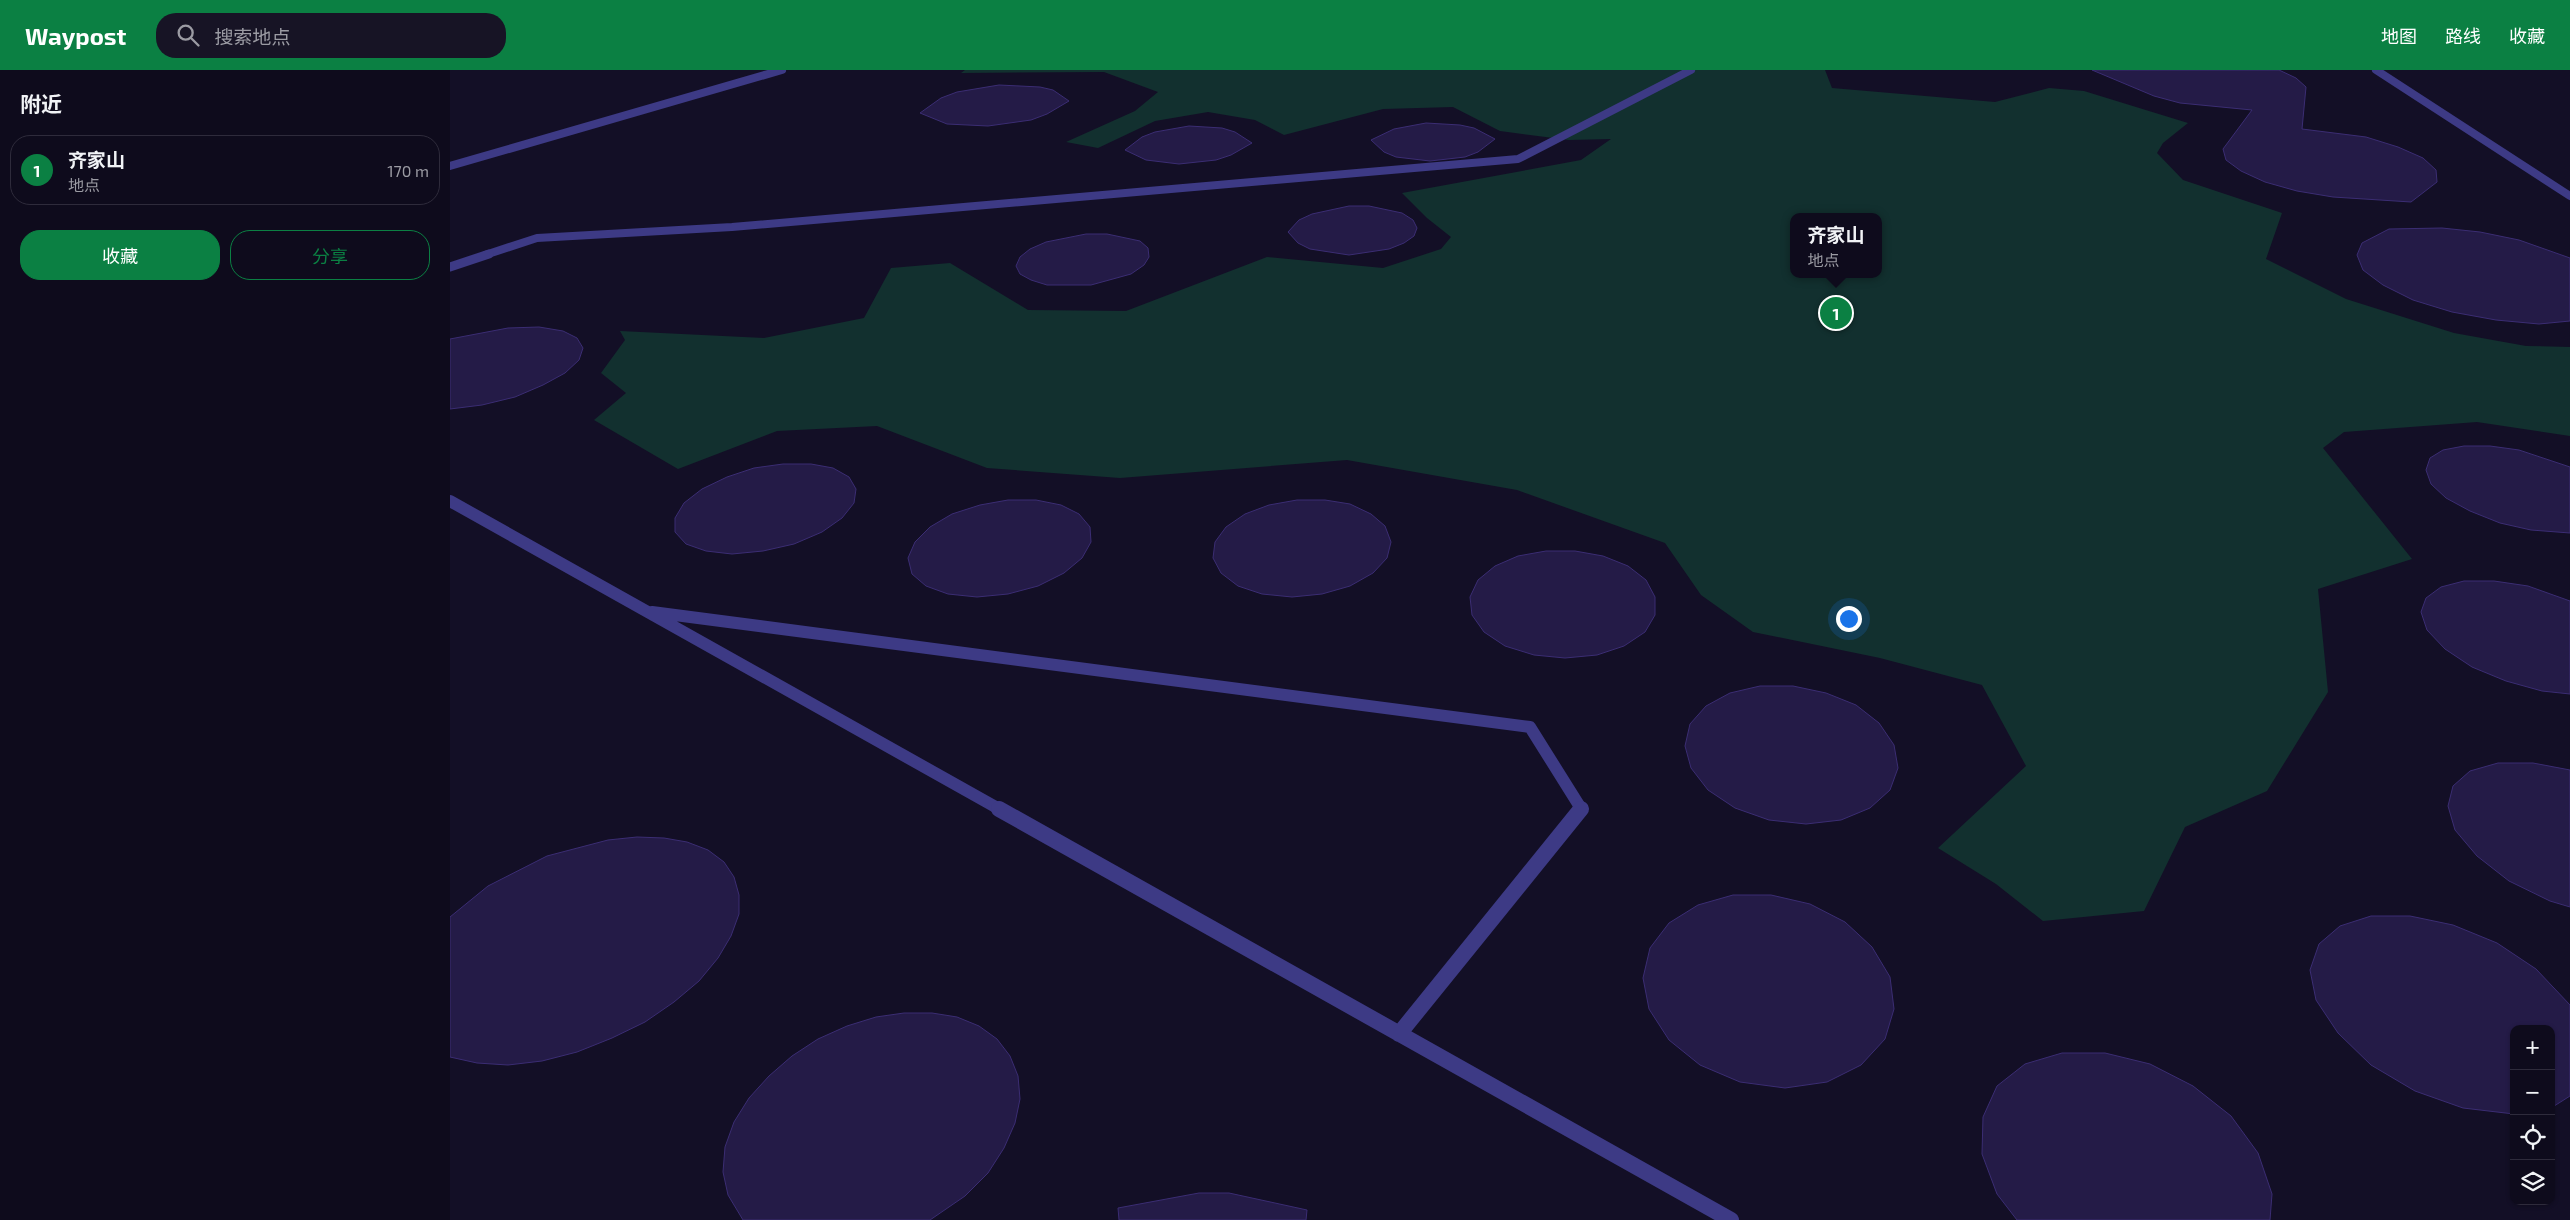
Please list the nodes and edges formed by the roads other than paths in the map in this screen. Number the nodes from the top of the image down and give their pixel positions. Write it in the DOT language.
graph roads {
  1 [pos="782,70"];
  2 [pos="1691,70"];
  3 [pos="2376,70"];
  4 [pos="450,166"];
  5 [pos="2570,196"];
  6 [pos="450,267"];
  7 [pos="450,501"];
  8 [pos="646,611"];
  9 [pos="1399,1034"];
  10 [pos="1731,1220"];
  1 -- 4 [label="lane"];
  2 -- 6 [label="lane"];
  3 -- 5 [label="lane"];
  7 -- 8 [label="lane"];
  8 -- 9 [label="lane"];
  8 -- 9 [label="lane"];
  9 -- 10 [label="lane"];
}
